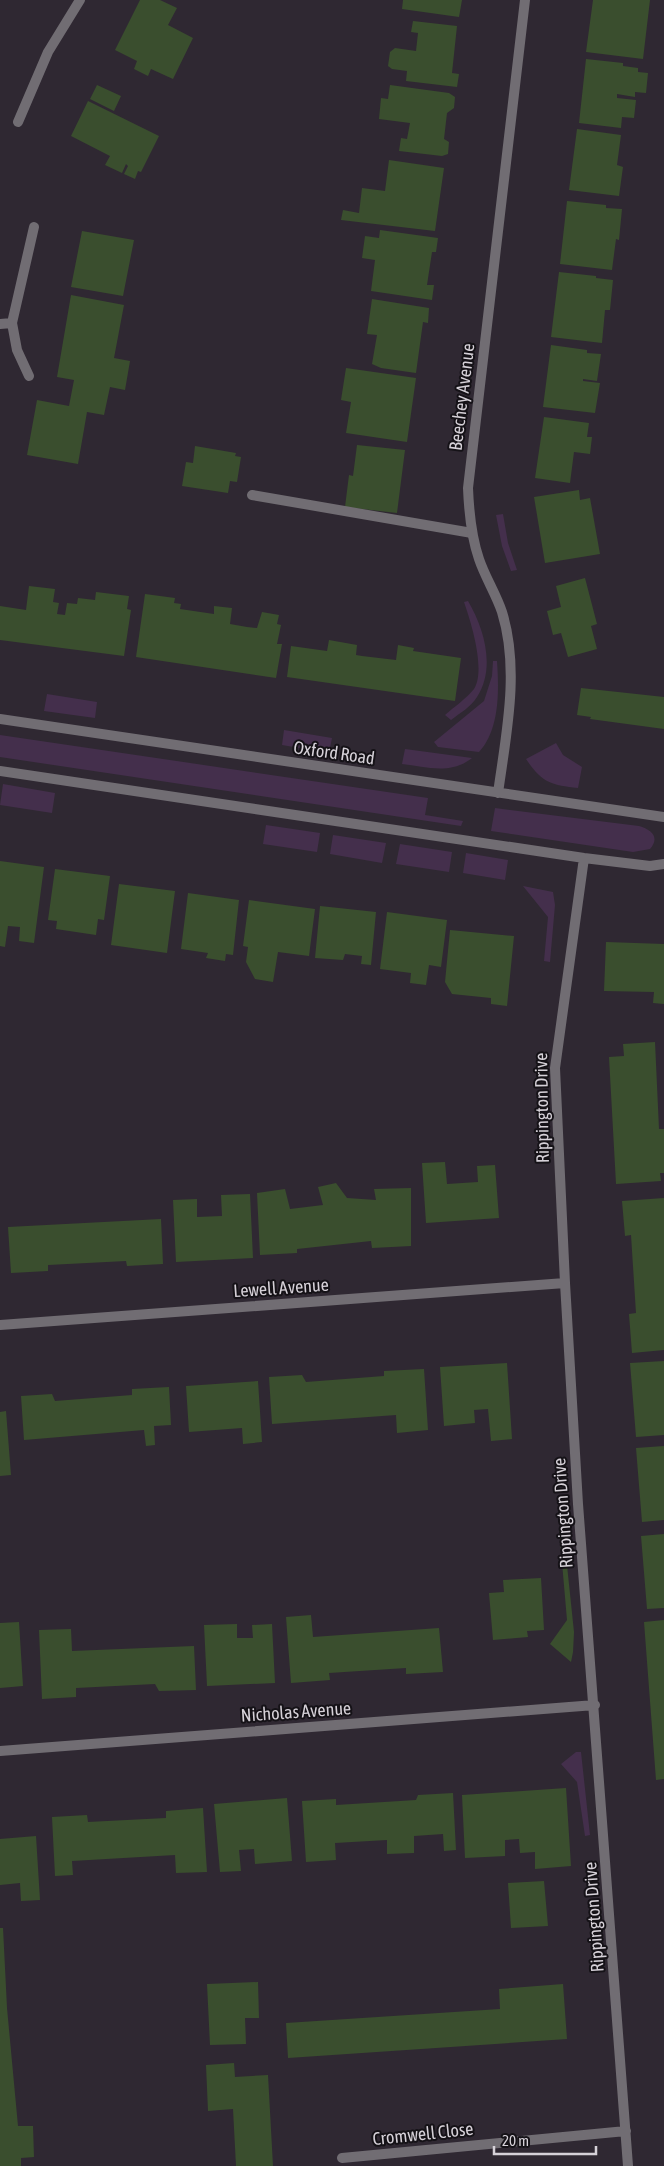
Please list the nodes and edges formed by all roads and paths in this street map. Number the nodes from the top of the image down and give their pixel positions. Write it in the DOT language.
graph roads {
  1 [pos="80,0"];
  2 [pos="525,0"];
  3 [pos="18,122"];
  4 [pos="34,227"];
  5 [pos="12,323"];
  6 [pos="0,324"];
  7 [pos="29,376"];
  8 [pos="252,495"];
  9 [pos="472,533"];
  10 [pos="0,719"];
  11 [pos="0,771"];
  12 [pos="498,793"];
  13 [pos="664,817"];
  14 [pos="584,858"];
  15 [pos="664,864"];
  16 [pos="564,1283"];
  17 [pos="0,1324"];
  18 [pos="595,1705"];
  19 [pos="0,1751"];
  20 [pos="626,2131"];
  21 [pos="342,2158"];
  22 [pos="628,2166"];
  1 -- 3 [label="street"];
  2 -- 9 [label="street, Beechey Avenue"];
  4 -- 5 [label="street"];
  5 -- 6 [label="street"];
  5 -- 7 [label="street"];
  8 -- 9 [label="street"];
  9 -- 12 [label="street, Beechey Avenue"];
  10 -- 12 [label="street, Oxford Road"];
  11 -- 14 [label="street"];
  12 -- 13 [label="street, Oxford Road"];
  14 -- 15 [label="street"];
  14 -- 16 [label="street, Rippington Drive"];
  16 -- 17 [label="street, Lewell Avenue"];
  16 -- 18 [label="street, Rippington Drive"];
  18 -- 19 [label="street, Nicholas Avenue"];
  18 -- 20 [label="street, Rippington Drive"];
  20 -- 21 [label="street, Cromwell Close"];
  20 -- 22 [label="street, Rippington Drive"];
}
